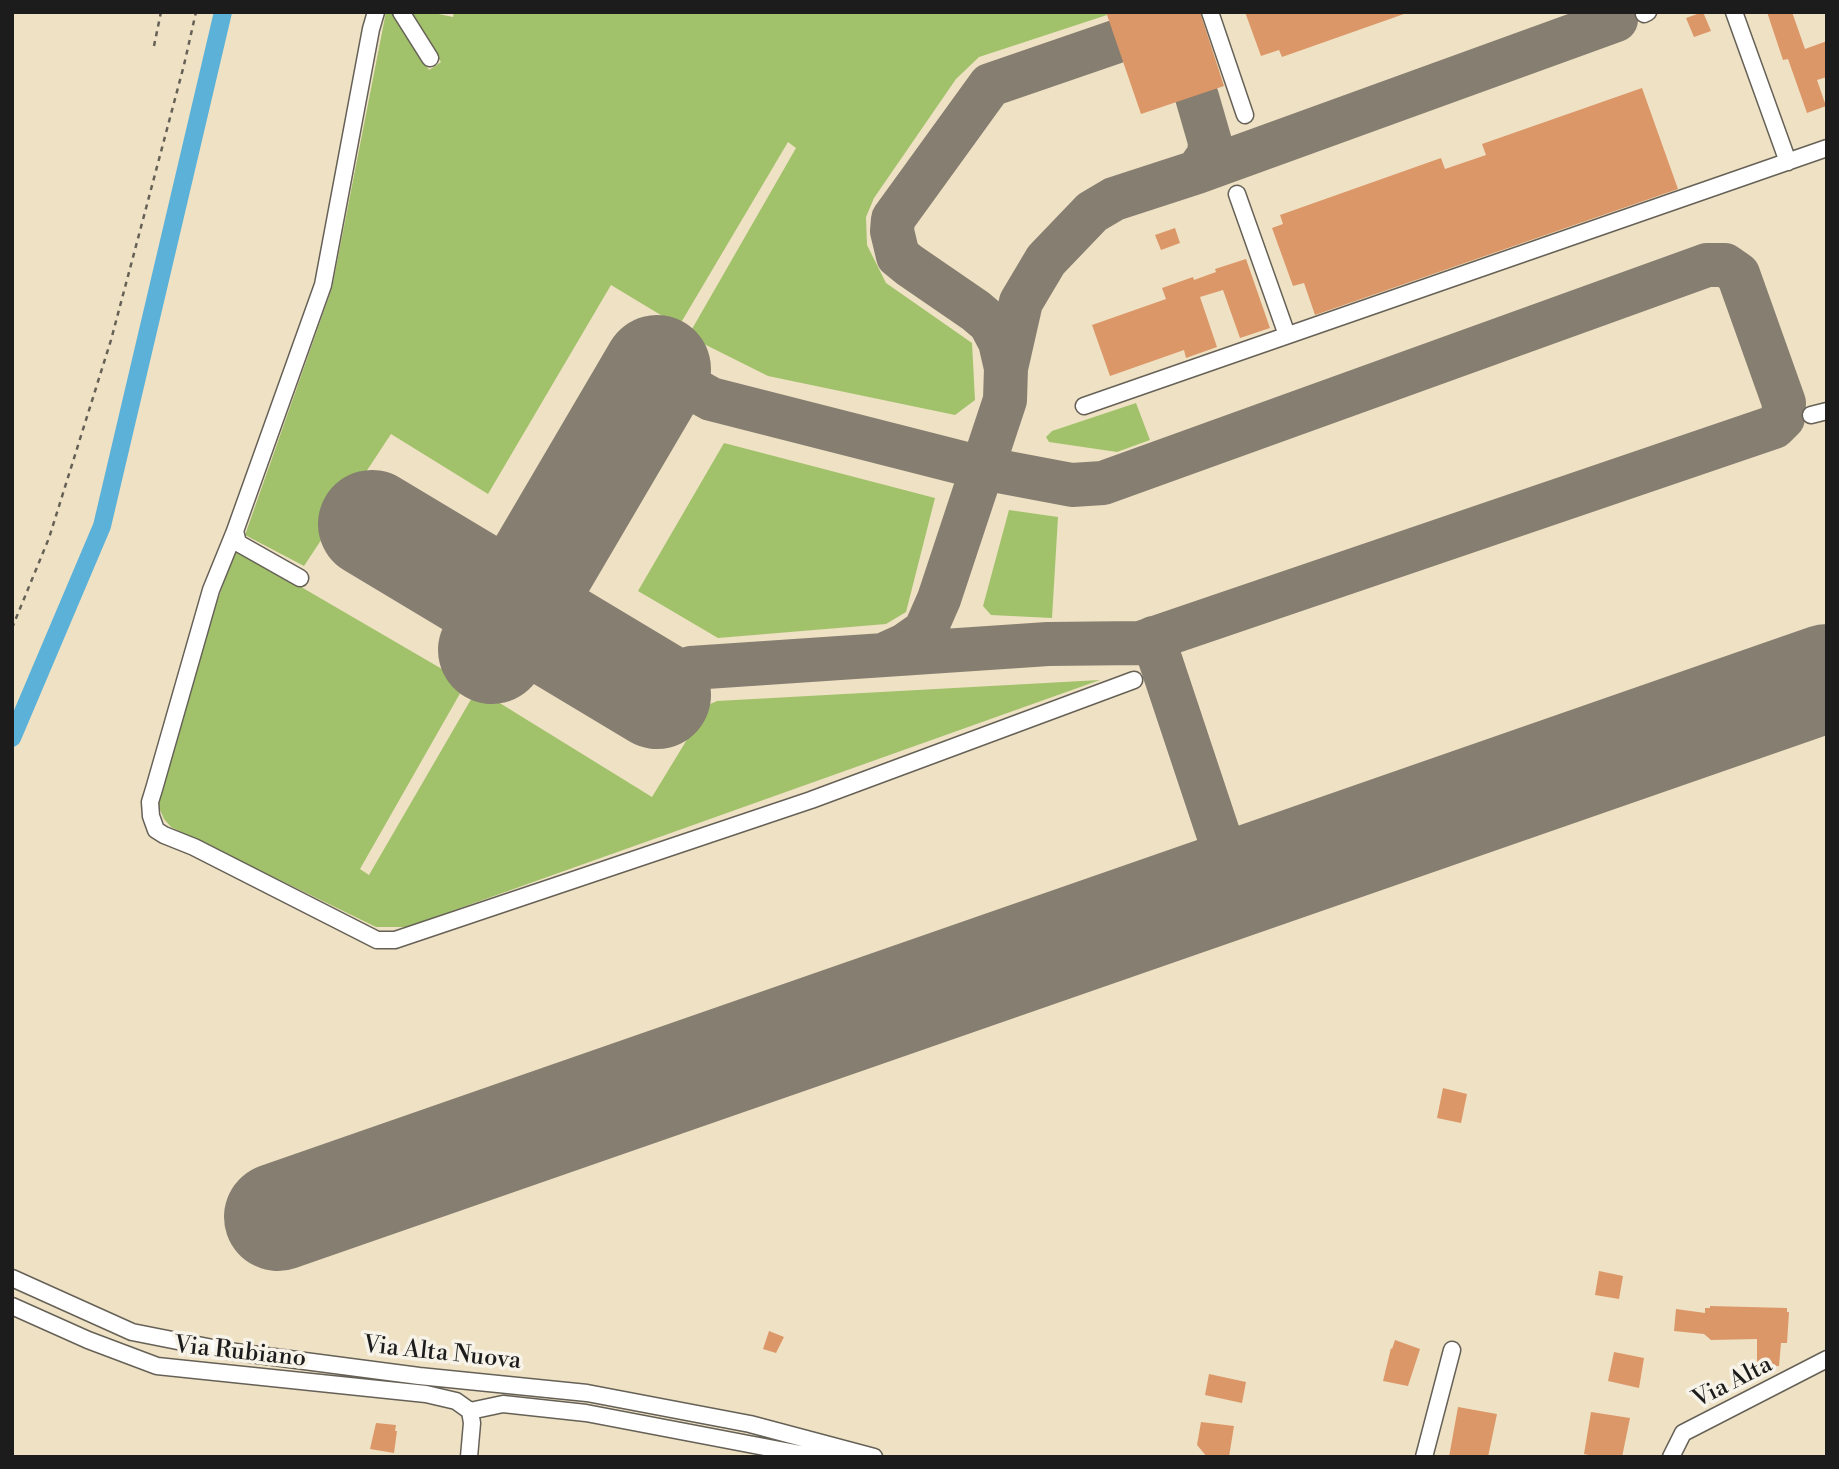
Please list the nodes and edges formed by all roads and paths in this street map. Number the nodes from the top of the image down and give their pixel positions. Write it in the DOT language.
graph roads {
  1 [pos="161,12"];
  2 [pos="196,12"];
  3 [pos="376,12"];
  4 [pos="401,12"];
  5 [pos="1210,12"];
  6 [pos="1734,12"];
  7 [pos="154,46"];
  8 [pos="430,58"];
  9 [pos="1245,115"];
  10 [pos="1827,148"];
  11 [pos="1788,162"];
  12 [pos="1237,194"];
  13 [pos="1287,335"];
  14 [pos="1084,406"];
  15 [pos="235,531"];
  16 [pos="300,578"];
  17 [pos="12,628"];
  18 [pos="1134,680"];
  19 [pos="12,1279"];
  20 [pos="12,1306"];
  21 [pos="1452,1350"];
  22 [pos="1827,1360"];
  23 [pos="470,1411"];
  24 [pos="866,1455"];
  25 [pos="469,1457"];
  26 [pos="1424,1457"];
  27 [pos="1671,1457"];
  1 -- 7 [label="path"];
  2 -- 17 [label="path"];
  3 -- 15 [label="street"];
  4 -- 8 [label="street"];
  5 -- 9 [label="street"];
  6 -- 11 [label="street"];
  10 -- 11 [label="street"];
  11 -- 13 [label="street"];
  12 -- 13 [label="street"];
  13 -- 14 [label="street"];
  15 -- 16 [label="street"];
  15 -- 18 [label="street"];
  19 -- 24 [label="street, Via Alta Nuova"];
  20 -- 23 [label="street, Via Rubiano"];
  21 -- 26 [label="street"];
  22 -- 27 [label="street, Via Alta"];
  23 -- 24 [label="street"];
  23 -- 25 [label="street"];
}
